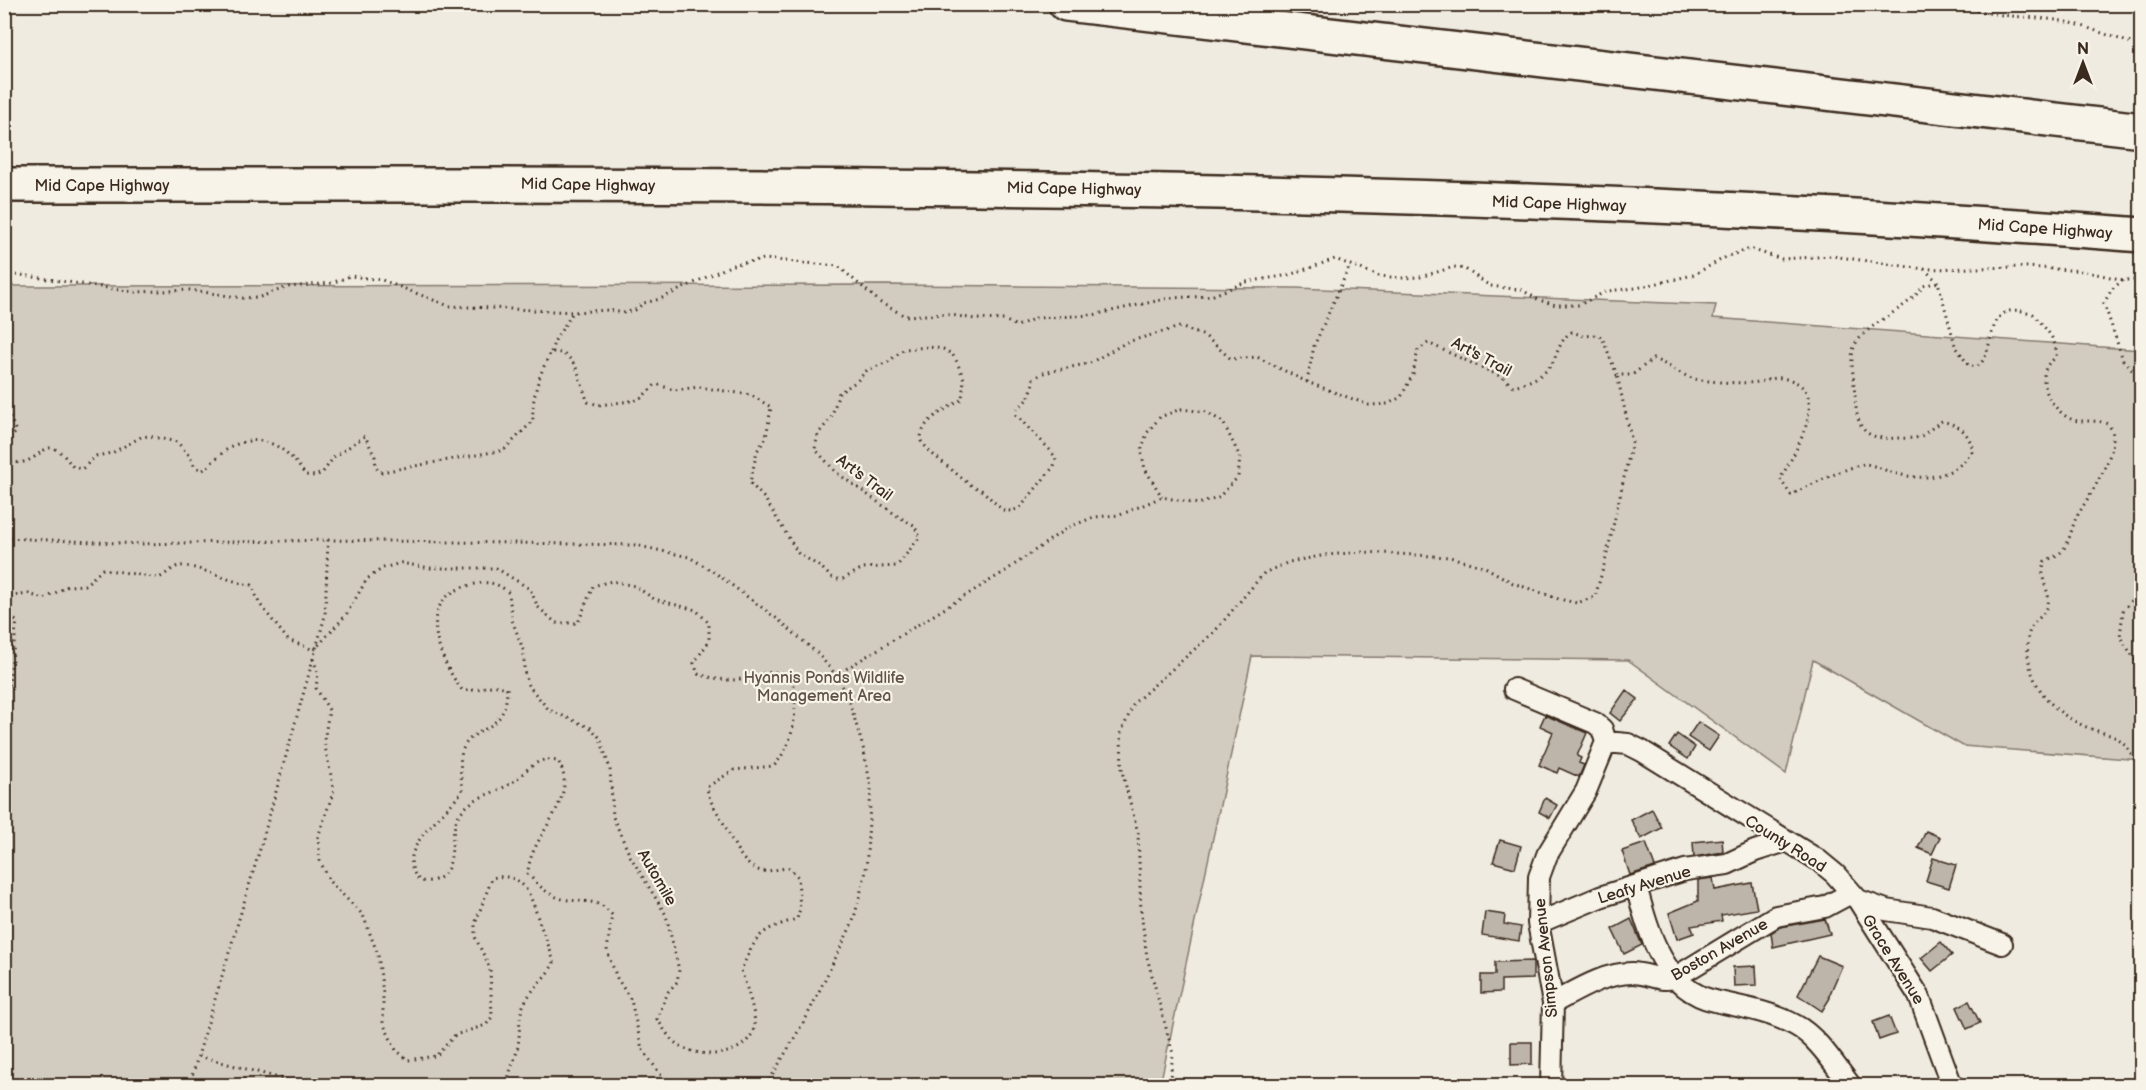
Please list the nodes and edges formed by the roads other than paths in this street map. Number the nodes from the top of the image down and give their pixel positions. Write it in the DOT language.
graph roads {
  1 [pos="1066,4"];
  2 [pos="2142,130"];
  3 [pos="4,185"];
  4 [pos="2142,235"];
  5 [pos="1514,689"];
  6 [pos="1606,742"];
  7 [pos="1786,841"];
  8 [pos="1636,886"];
  9 [pos="1854,896"];
  10 [pos="1538,923"];
  11 [pos="2002,944"];
  12 [pos="1674,978"];
  13 [pos="1553,1003"];
  14 [pos="1551,1086"];
  15 [pos="1851,1086"];
  16 [pos="1952,1086"];
  1 -- 2 [label="highway"];
  3 -- 4 [label="highway, Mid Cape Highway"];
  5 -- 6 [label="street"];
  6 -- 7 [label="street, County Road"];
  6 -- 10 [label="street, Simpson Avenue"];
  7 -- 8 [label="street, Leafy Avenue"];
  7 -- 9 [label="street, County Road"];
  8 -- 10 [label="street, Leafy Avenue"];
  8 -- 12 [label="street"];
  9 -- 11 [label="street, County Road"];
  9 -- 12 [label="street, Boston Avenue"];
  9 -- 16 [label="street, Grace Avenue"];
  10 -- 13 [label="street, Simpson Avenue"];
  12 -- 13 [label="street, Boston Avenue"];
  12 -- 15 [label="street"];
  13 -- 14 [label="street, Simpson Avenue"];
}
